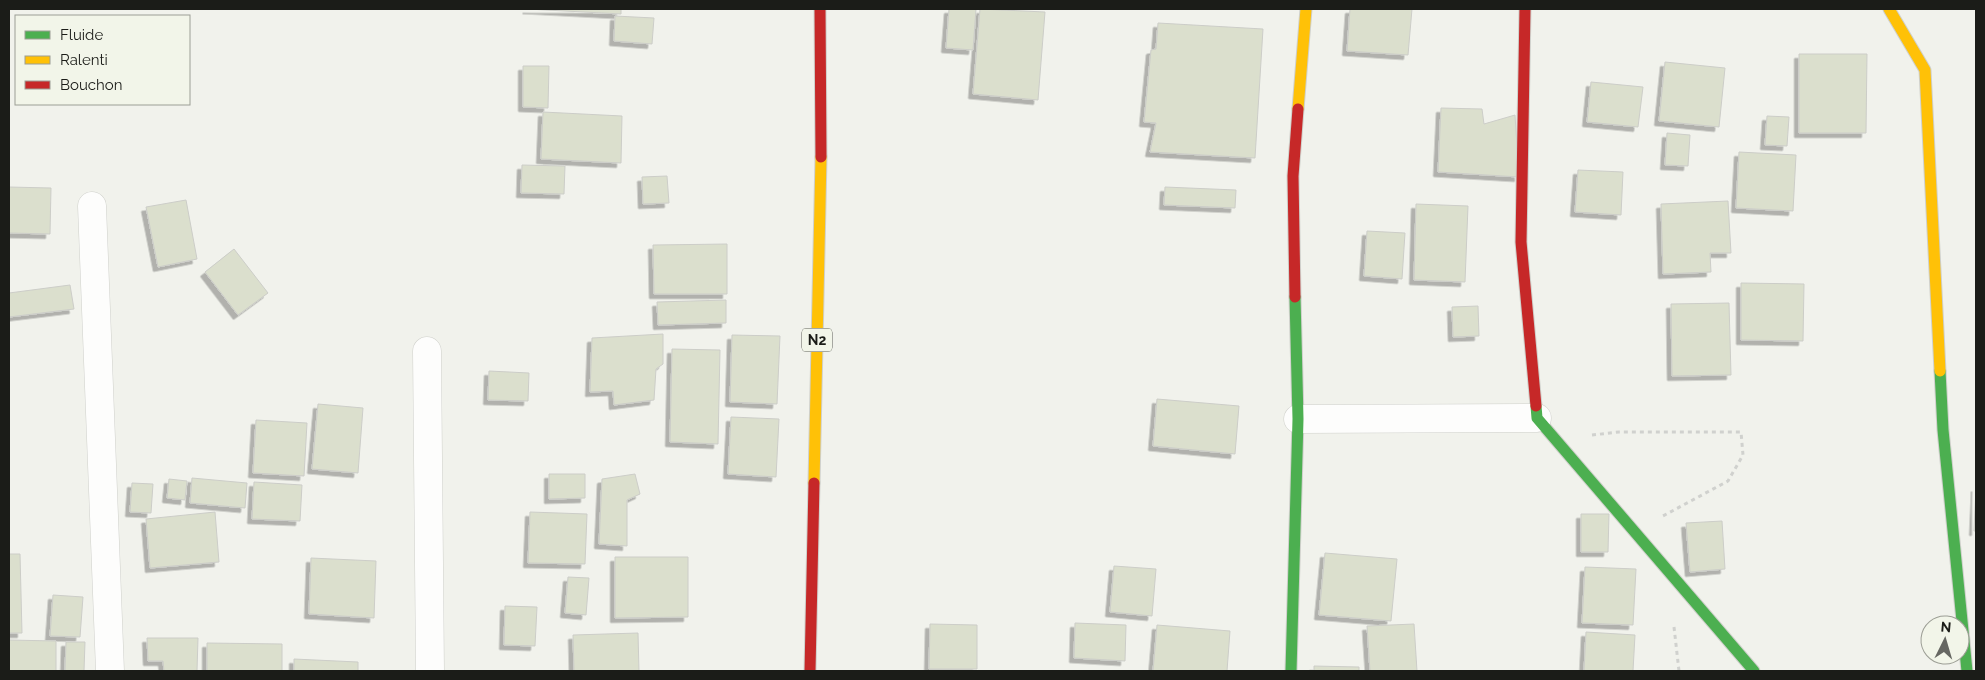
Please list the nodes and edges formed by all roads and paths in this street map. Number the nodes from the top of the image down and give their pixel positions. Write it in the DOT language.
graph roads {
  1 [pos="820,9"];
  2 [pos="1306,9"];
  3 [pos="1525,9"];
  4 [pos="1889,9"];
  5 [pos="92,206"];
  6 [pos="427,351"];
  7 [pos="1298,419"];
  8 [pos="1546,428"];
  9 [pos="1634,532"];
  10 [pos="110,671"];
  11 [pos="430,671"];
  12 [pos="810,671"];
  13 [pos="1290,671"];
  14 [pos="1754,671"];
  15 [pos="1966,671"];
  1 -- 12 [label="main road, N2"];
  2 -- 7 [label="main road"];
  3 -- 8 [label="main road"];
  4 -- 15 [label="main road"];
  5 -- 10 [label="street"];
  6 -- 11 [label="street"];
  7 -- 8 [label="street"];
  7 -- 13 [label="main road"];
  8 -- 9 [label="main road"];
  8 -- 9 [label="path"];
  9 -- 14 [label="main road"];
}
